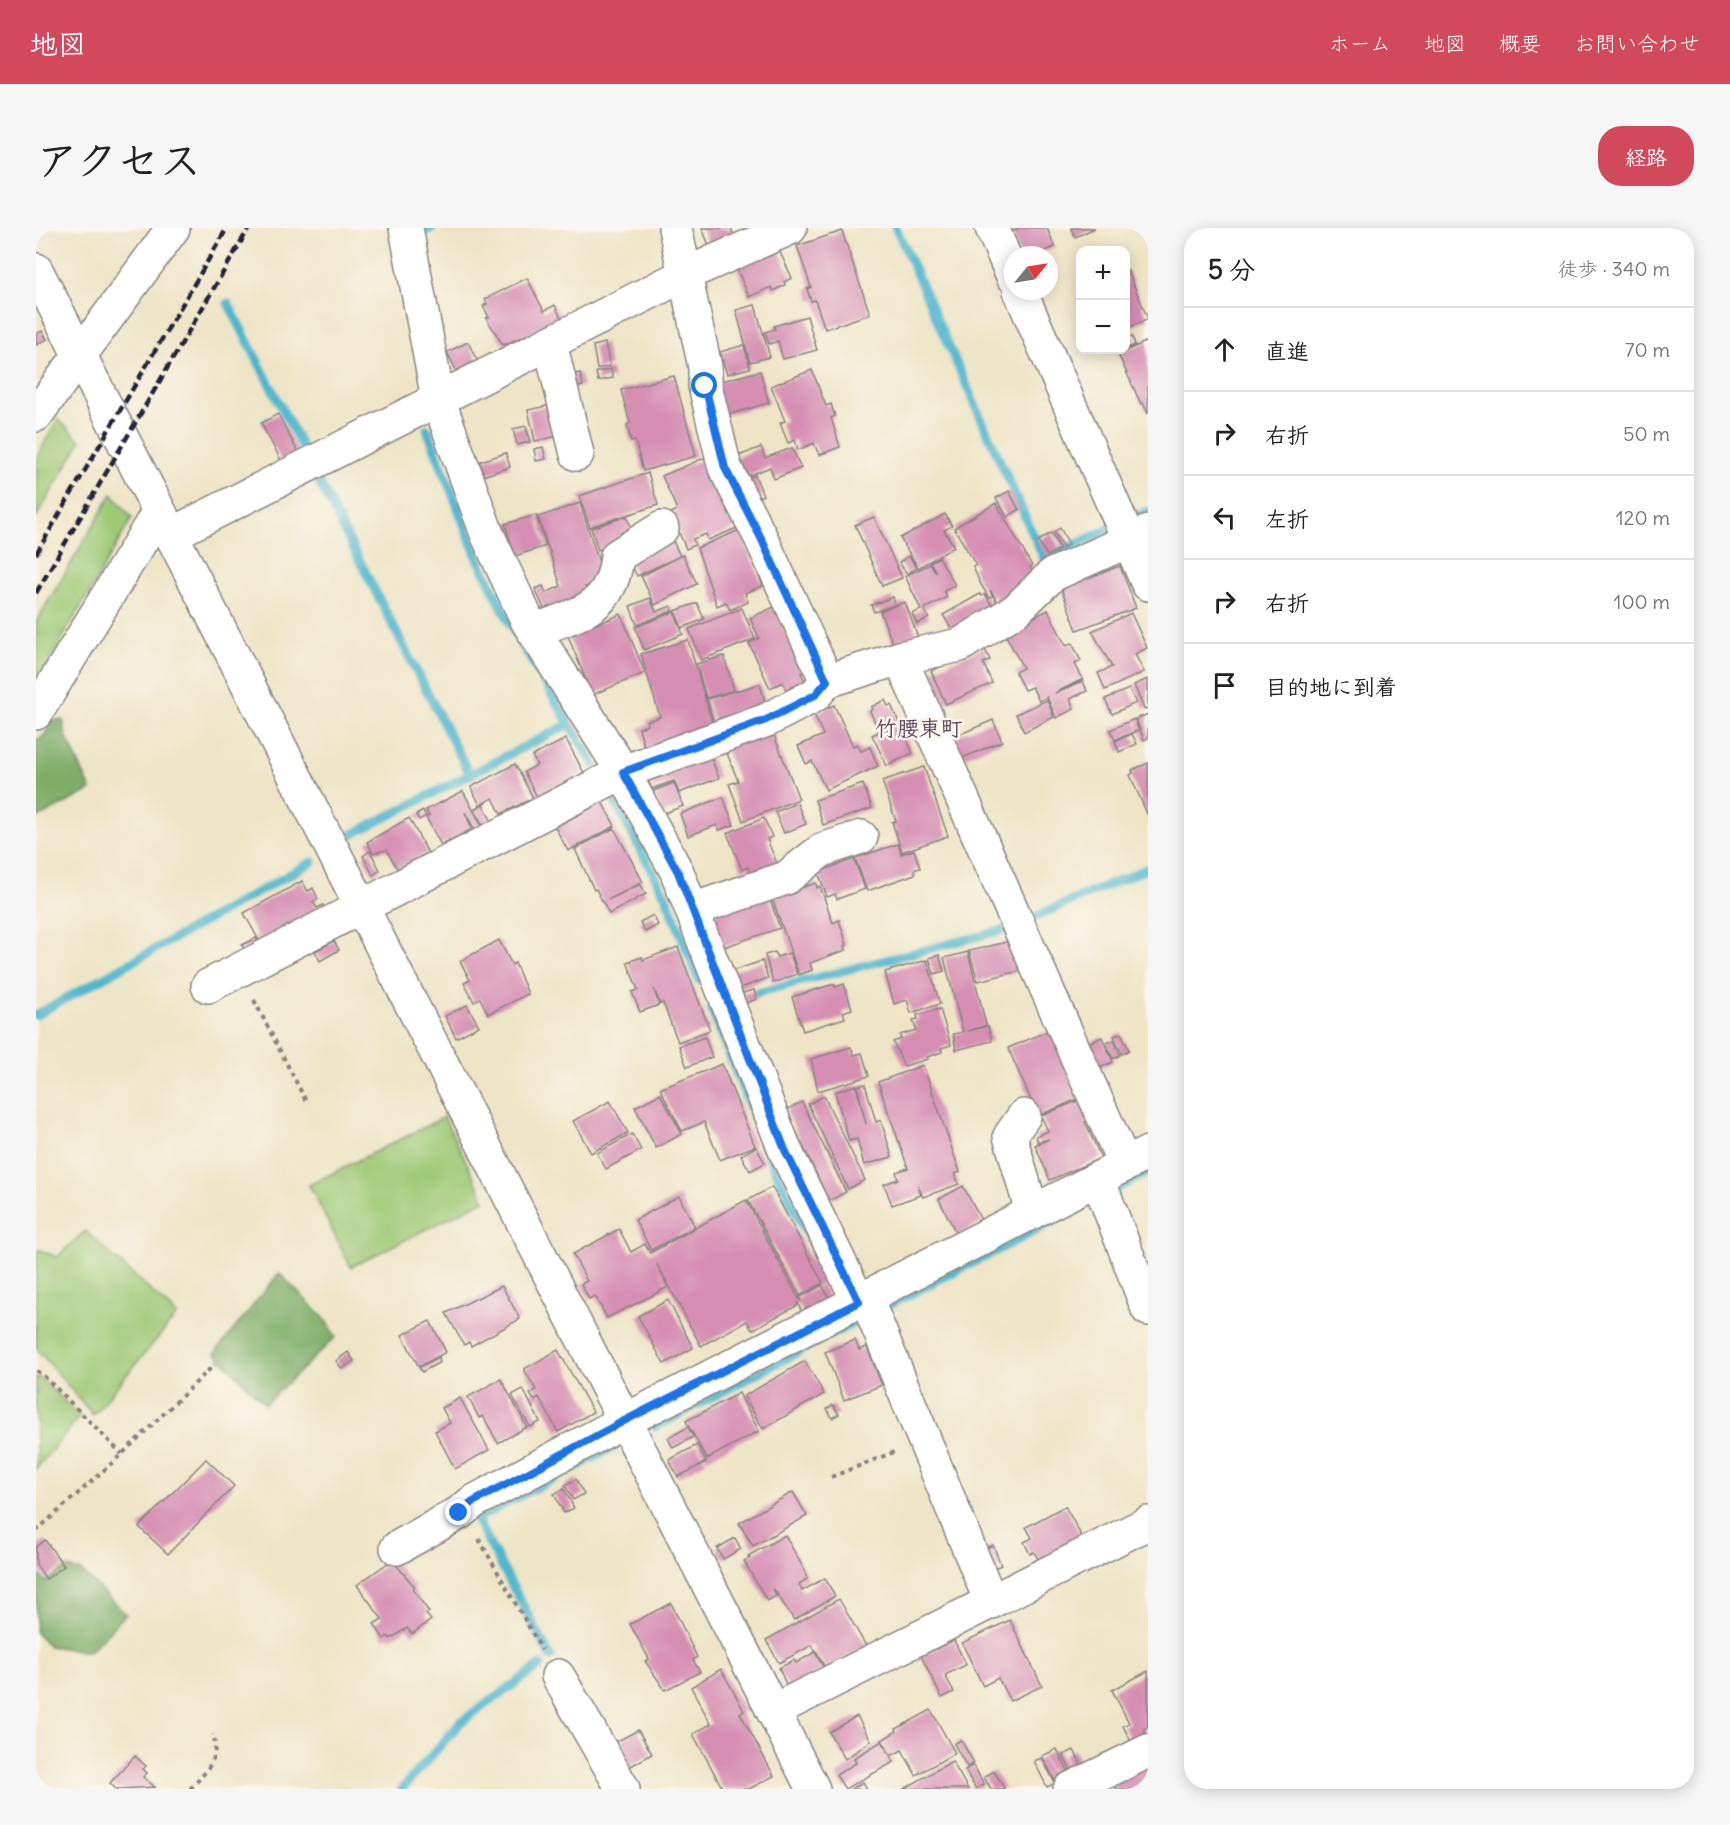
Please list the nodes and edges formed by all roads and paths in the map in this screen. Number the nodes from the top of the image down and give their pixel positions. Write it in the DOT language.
graph roads {
  1 [pos="173,228"];
  2 [pos="406,228"];
  3 [pos="675,228"];
  4 [pos="790,228"];
  5 [pos="992,228"];
  6 [pos="1004,255"];
  7 [pos="36,270"];
  8 [pos="686,274"];
  9 [pos="1024,300"];
  10 [pos="550,343"];
  11 [pos="79,354"];
  12 [pos="438,399"];
  13 [pos="36,415"];
  14 [pos="577,454"];
  15 [pos="164,524"];
  16 [pos="662,528"];
  17 [pos="1139,536"];
  18 [pos="1148,584"];
  19 [pos="534,631"];
  20 [pos="900,658"];
  21 [pos="827,681"];
  22 [pos="36,713"];
  23 [pos="623,772"];
  24 [pos="861,837"];
  25 [pos="360,905"];
  26 [pos="692,910"];
  27 [pos="239,970"];
  28 [pos="208,986"];
  29 [pos="308,1103"];
  30 [pos="1024,1116"];
  31 [pos="1124,1166"];
  32 [pos="1032,1212"];
  33 [pos="862,1300"];
  34 [pos="1148,1310"];
  35 [pos="214,1365"];
  36 [pos="36,1371"];
  37 [pos="624,1421"];
  38 [pos="924,1440"];
  39 [pos="123,1454"];
  40 [pos="831,1477"];
  41 [pos="468,1506"];
  42 [pos="1148,1523"];
  43 [pos="36,1531"];
  44 [pos="397,1548"];
  45 [pos="991,1602"];
  46 [pos="558,1676"];
  47 [pos="773,1710"];
  48 [pos="213,1734"];
  49 [pos="1148,1751"];
  50 [pos="190,1789"];
  51 [pos="623,1789"];
  52 [pos="813,1789"];
  53 [pos="1070,1789"];
  1 -- 11 [label="street"];
  2 -- 12 [label="street"];
  3 -- 8 [label="street"];
  4 -- 8 [label="street"];
  5 -- 6 [label="street"];
  7 -- 11 [label="street"];
  8 -- 10 [label="street"];
  8 -- 21 [label="street"];
  9 -- 17 [label="street"];
  10 -- 12 [label="street"];
  10 -- 14 [label="street"];
  11 -- 13 [label="street"];
  11 -- 15 [label="street"];
  12 -- 15 [label="street"];
  12 -- 19 [label="street"];
  15 -- 22 [label="street"];
  15 -- 25 [label="street"];
  16 -- 19 [label="street"];
  17 -- 18 [label="street"];
  17 -- 20 [label="street"];
  19 -- 23 [label="street"];
  20 -- 21 [label="street"];
  20 -- 31 [label="street"];
  21 -- 23 [label="street"];
  23 -- 25 [label="street"];
  23 -- 26 [label="street"];
  24 -- 26 [label="street"];
  25 -- 27 [label="street"];
  25 -- 37 [label="street"];
  26 -- 33 [label="street"];
  27 -- 28 [label="street"];
  27 -- 29 [label="path"];
  30 -- 32 [label="street"];
  31 -- 32 [label="street"];
  31 -- 34 [label="street"];
  32 -- 33 [label="street"];
  33 -- 37 [label="street"];
  33 -- 38 [label="street"];
  35 -- 39 [label="path"];
  36 -- 39 [label="path"];
  37 -- 41 [label="street"];
  37 -- 47 [label="street"];
  38 -- 40 [label="path"];
  38 -- 45 [label="street"];
  39 -- 43 [label="path"];
  41 -- 44 [label="street"];
  41 -- 46 [label="path"];
  42 -- 45 [label="street"];
  45 -- 47 [label="street"];
  46 -- 51 [label="street"];
  47 -- 52 [label="street"];
  48 -- 50 [label="path"];
  49 -- 53 [label="street"];
}
